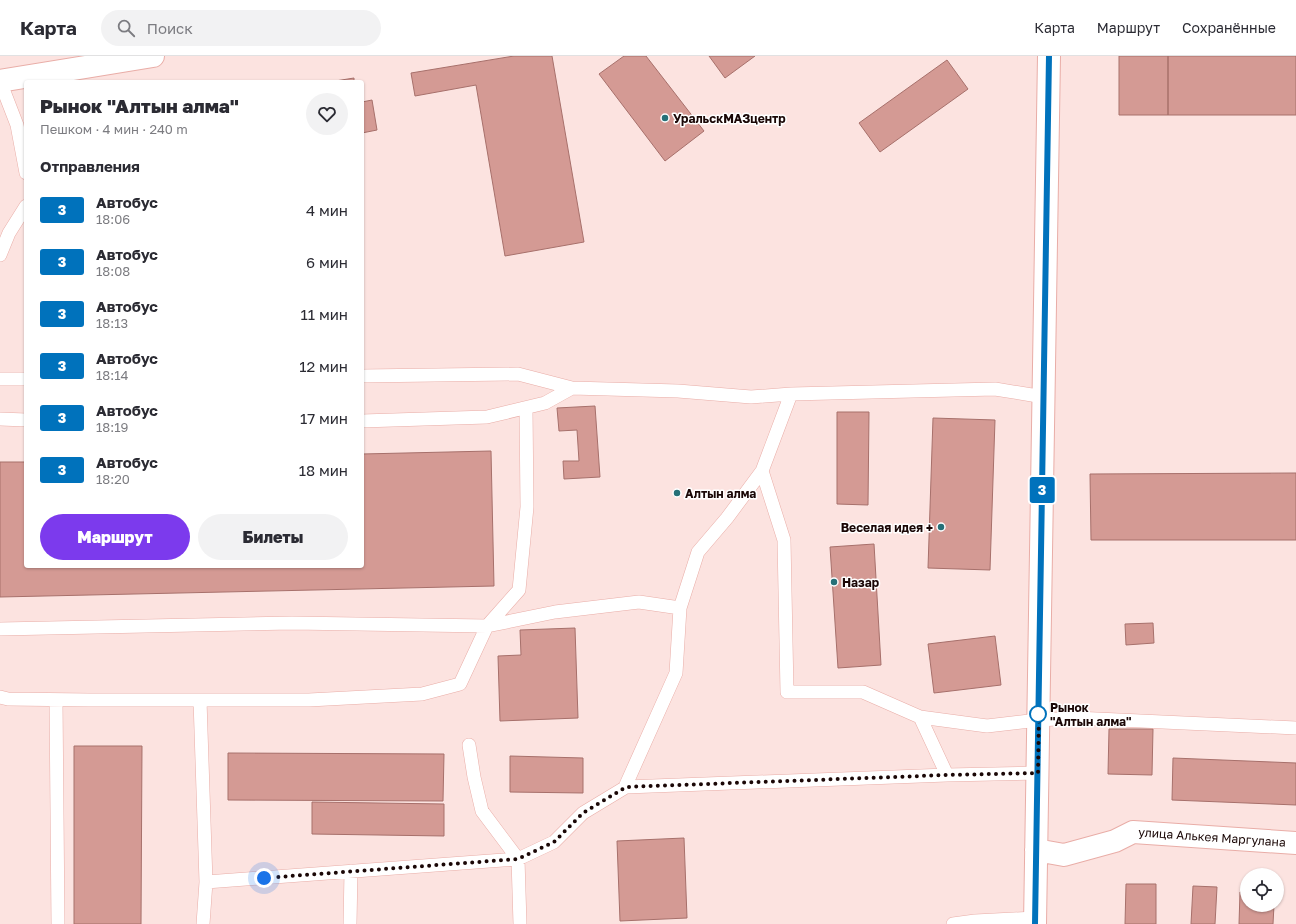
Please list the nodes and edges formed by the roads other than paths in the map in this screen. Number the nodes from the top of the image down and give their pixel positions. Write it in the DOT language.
graph roads {
  1 [pos="153,56"];
  2 [pos="1049,56"];
  3 [pos="0,81"];
  4 [pos="24,162"];
  5 [pos="24,209"];
  6 [pos="0,255"];
  7 [pos="364,376"];
  8 [pos="0,379"];
  9 [pos="24,379"];
  10 [pos="572,388"];
  11 [pos="792,394"];
  12 [pos="1044,397"];
  13 [pos="526,408"];
  14 [pos="0,419"];
  15 [pos="24,420"];
  16 [pos="364,421"];
  17 [pos="762,471"];
  18 [pos="680,608"];
  19 [pos="487,626"];
  20 [pos="0,629"];
  21 [pos="0,697"];
  22 [pos="56,700"];
  23 [pos="200,700"];
  24 [pos="920,717"];
  25 [pos="1038,720"];
  26 [pos="1296,728"];
  27 [pos="469,745"];
  28 [pos="1038,773"];
  29 [pos="947,775"];
  30 [pos="625,787"];
  31 [pos="1296,843"];
  32 [pos="1036,850"];
  33 [pos="518,859"];
  34 [pos="351,871"];
  35 [pos="206,882"];
  36 [pos="1035,921"];
  37 [pos="58,924"];
  38 [pos="203,924"];
  39 [pos="350,924"];
  40 [pos="520,924"];
  41 [pos="953,924"];
  1 -- 3 [label="street"];
  2 -- 12 [label="street"];
  3 -- 4 [label="lane"];
  5 -- 6 [label="lane"];
  7 -- 10 [label="lane"];
  8 -- 9 [label="lane"];
  10 -- 11 [label="lane"];
  10 -- 13 [label="lane"];
  11 -- 12 [label="lane"];
  11 -- 17 [label="lane"];
  12 -- 25 [label="street"];
  13 -- 16 [label="lane"];
  13 -- 19 [label="lane"];
  14 -- 15 [label="lane"];
  17 -- 18 [label="lane"];
  17 -- 24 [label="lane"];
  18 -- 19 [label="lane"];
  18 -- 30 [label="lane"];
  19 -- 20 [label="lane"];
  19 -- 23 [label="lane"];
  21 -- 22 [label="lane"];
  22 -- 23 [label="lane"];
  22 -- 37 [label="lane"];
  23 -- 35 [label="lane"];
  24 -- 25 [label="lane"];
  24 -- 29 [label="lane"];
  25 -- 26 [label="lane"];
  25 -- 28 [label="street"];
  27 -- 33 [label="lane"];
  28 -- 29 [label="lane"];
  28 -- 32 [label="street"];
  29 -- 30 [label="lane"];
  30 -- 33 [label="lane"];
  31 -- 32 [label="street, улица Алькея Маргулана"];
  32 -- 36 [label="street"];
  33 -- 34 [label="lane"];
  33 -- 40 [label="lane"];
  34 -- 35 [label="lane"];
  34 -- 39 [label="lane"];
  35 -- 38 [label="lane"];
  36 -- 41 [label="lane"];
}
